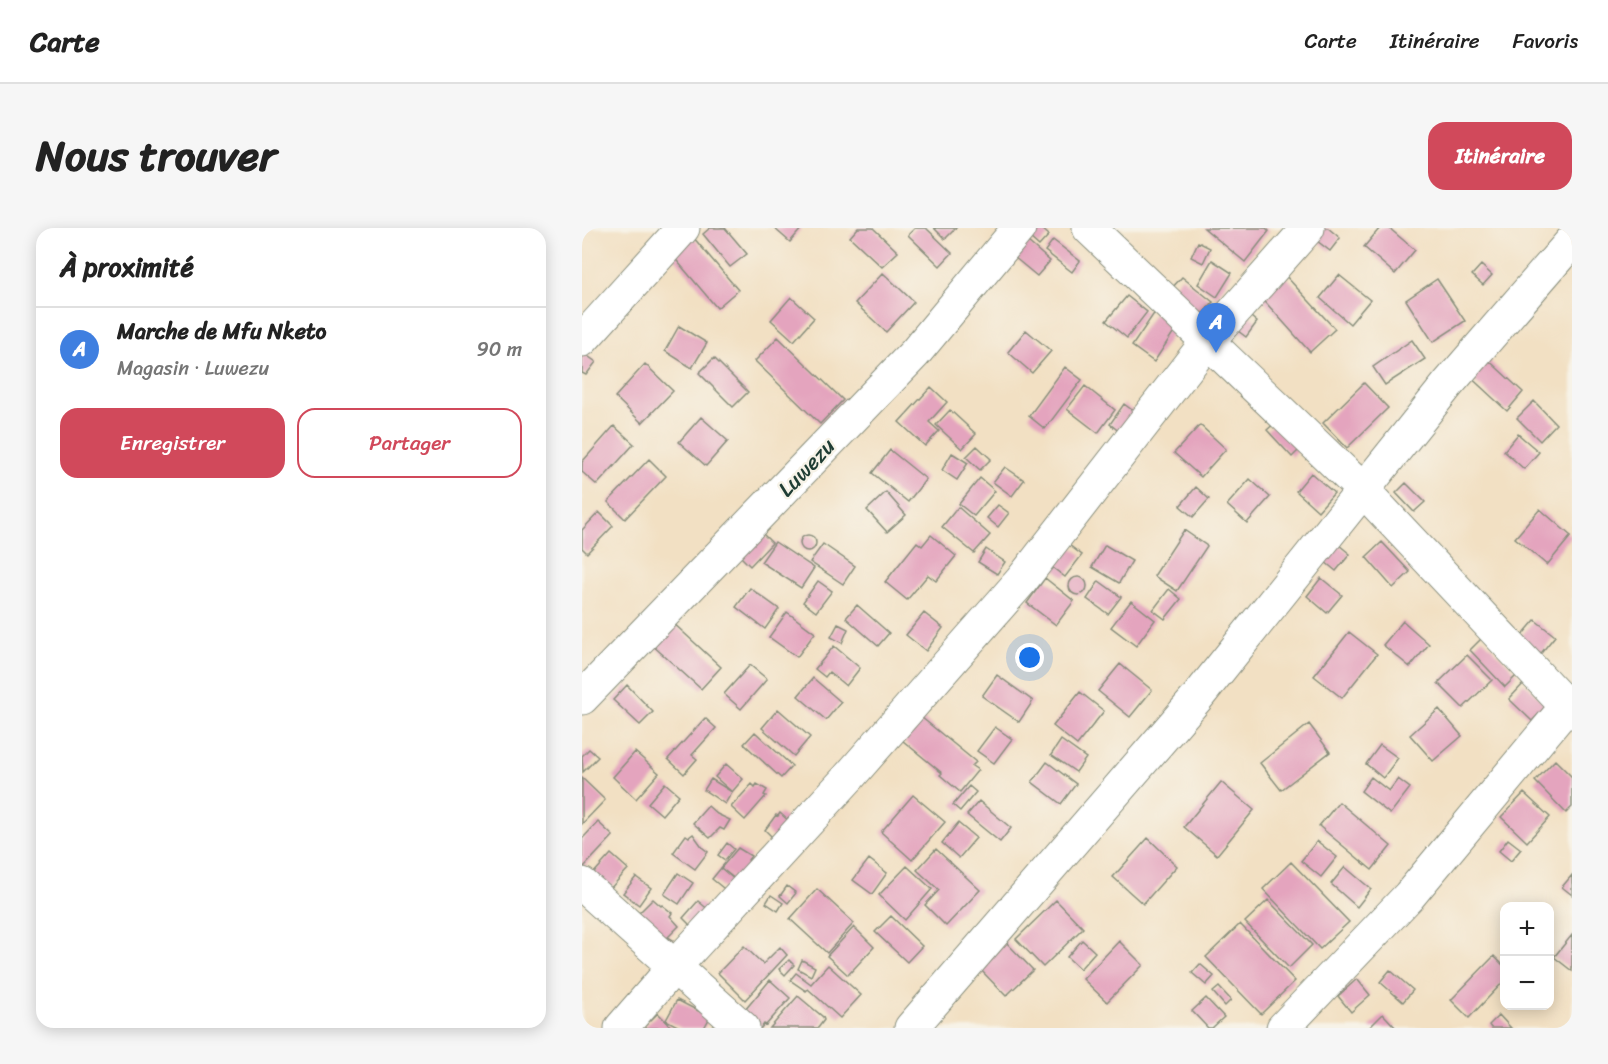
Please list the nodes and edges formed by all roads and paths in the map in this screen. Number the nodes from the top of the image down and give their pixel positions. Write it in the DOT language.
graph roads {
  1 [pos="682,228"];
  2 [pos="1019,228"];
  3 [pos="1089,228"];
  4 [pos="1308,228"];
  5 [pos="1572,241"];
  6 [pos="582,340"];
  7 [pos="1207,342"];
  8 [pos="1363,490"];
  9 [pos="582,698"];
  10 [pos="1570,707"];
  11 [pos="582,884"];
  12 [pos="675,966"];
  13 [pos="621,1028"];
  14 [pos="743,1028"];
  15 [pos="911,1028"];
  16 [pos="1283,1028"];
  1 -- 6 [label="street"];
  2 -- 9 [label="street, Luwezu"];
  3 -- 7 [label="street"];
  4 -- 7 [label="street"];
  5 -- 8 [label="street"];
  7 -- 8 [label="street"];
  7 -- 12 [label="street"];
  8 -- 10 [label="street"];
  8 -- 15 [label="street"];
  10 -- 16 [label="street"];
  11 -- 12 [label="street"];
  12 -- 13 [label="street"];
  12 -- 14 [label="street"];
}
